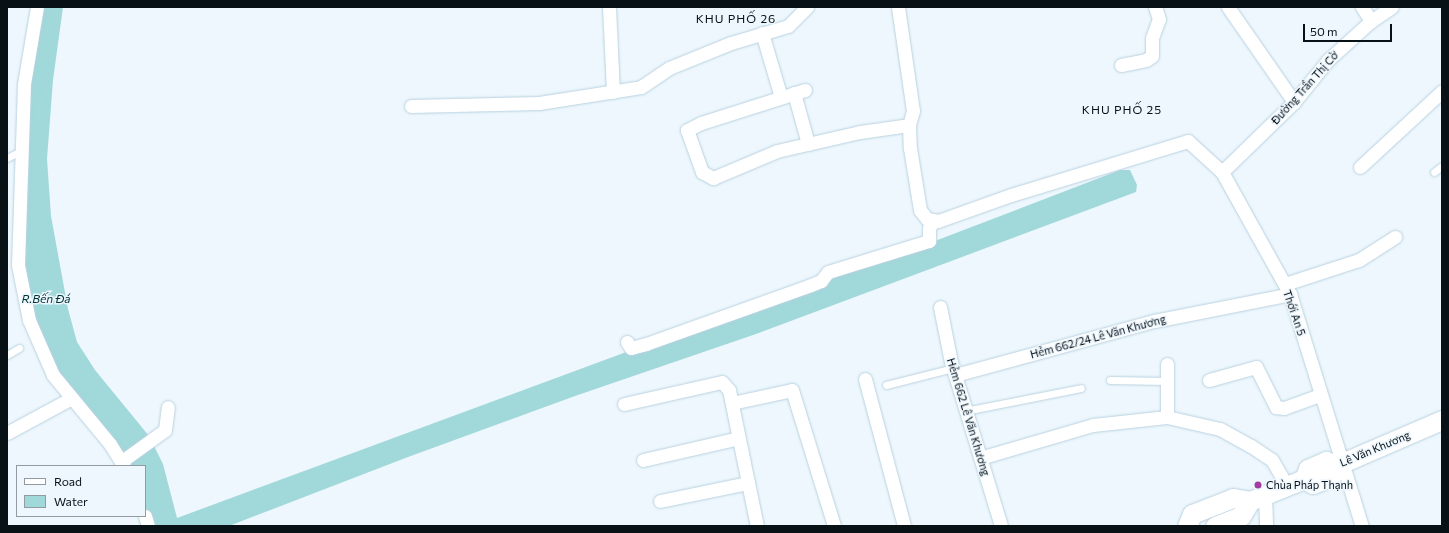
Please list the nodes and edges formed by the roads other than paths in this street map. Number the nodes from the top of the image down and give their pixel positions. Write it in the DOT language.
graph roads {
  1 [pos="37,7"];
  2 [pos="609,7"];
  3 [pos="808,7"];
  4 [pos="898,7"];
  5 [pos="1155,7"];
  6 [pos="1228,7"];
  7 [pos="1362,7"];
  8 [pos="1392,7"];
  9 [pos="1371,21"];
  10 [pos="762,33"];
  11 [pos="1121,65"];
  12 [pos="1442,91"];
  13 [pos="613,92"];
  14 [pos="781,97"];
  15 [pos="1294,102"];
  16 [pos="411,106"];
  17 [pos="909,125"];
  18 [pos="808,144"];
  19 [pos="21,151"];
  20 [pos="7,158"];
  21 [pos="1442,166"];
  22 [pos="1360,167"];
  23 [pos="1222,172"];
  24 [pos="1434,172"];
  25 [pos="934,220"];
  26 [pos="1396,237"];
  27 [pos="1287,289"];
  28 [pos="940,307"];
  29 [pos="627,342"];
  30 [pos="19,348"];
  31 [pos="7,355"];
  32 [pos="1167,364"];
  33 [pos="954,371"];
  34 [pos="865,378"];
  35 [pos="1110,380"];
  36 [pos="1209,380"];
  37 [pos="1167,381"];
  38 [pos="886,385"];
  39 [pos="1081,388"];
  40 [pos="1320,395"];
  41 [pos="70,399"];
  42 [pos="732,403"];
  43 [pos="624,404"];
  44 [pos="168,407"];
  45 [pos="965,411"];
  46 [pos="1168,417"];
  47 [pos="1442,420"];
  48 [pos="7,433"];
  49 [pos="739,438"];
  50 [pos="980,458"];
  51 [pos="643,460"];
  52 [pos="123,462"];
  53 [pos="1338,465"];
  54 [pos="748,483"];
  55 [pos="1295,483"];
  56 [pos="1257,498"];
  57 [pos="660,501"];
  58 [pos="902,525"];
  59 [pos="757,526"];
  60 [pos="834,526"];
  61 [pos="1001,526"];
  62 [pos="1187,526"];
  63 [pos="1215,526"];
  64 [pos="1266,526"];
  65 [pos="1362,526"];
  1 -- 19 [label="street"];
  2 -- 13 [label="street"];
  3 -- 10 [label="street"];
  4 -- 17 [label="street"];
  5 -- 11 [label="street"];
  6 -- 15 [label="street"];
  7 -- 9 [label="street"];
  8 -- 9 [label="street, Đường Trần Thị Cờ"];
  9 -- 15 [label="street, Đường Trần Thị Cờ"];
  10 -- 13 [label="street"];
  10 -- 14 [label="street"];
  12 -- 22 [label="street"];
  13 -- 16 [label="street"];
  14 -- 18 [label="street"];
  14 -- 18 [label="street"];
  15 -- 23 [label="street, Đường Trần Thị Cờ"];
  17 -- 18 [label="street"];
  17 -- 25 [label="street"];
  19 -- 20 [label="lane"];
  19 -- 41 [label="street"];
  21 -- 24 [label="lane"];
  23 -- 25 [label="street, Thới An 5"];
  23 -- 27 [label="street, Thới An 5"];
  25 -- 29 [label="street"];
  26 -- 27 [label="street, Hẻm 662/24 Lê Văn Khương"];
  27 -- 33 [label="street, Hẻm 662/24 Lê Văn Khương"];
  27 -- 40 [label="street, Thới An 5"];
  28 -- 33 [label="street, Hẻm 662 Lê Văn Khương"];
  30 -- 31 [label="lane"];
  32 -- 37 [label="street"];
  33 -- 38 [label="lane"];
  33 -- 45 [label="street, Hẻm 662 Lê Văn Khương"];
  34 -- 58 [label="street"];
  35 -- 37 [label="lane"];
  36 -- 40 [label="street"];
  37 -- 46 [label="street"];
  39 -- 45 [label="lane"];
  40 -- 53 [label="street, Thới An 5"];
  41 -- 48 [label="street"];
  41 -- 52 [label="street"];
  42 -- 43 [label="street"];
  42 -- 49 [label="street"];
  42 -- 60 [label="street"];
  44 -- 52 [label="street"];
  45 -- 50 [label="street, Hẻm 662 Lê Văn Khương"];
  46 -- 50 [label="street"];
  46 -- 55 [label="street"];
  47 -- 53 [label="main road, Lê Văn Khương"];
  49 -- 51 [label="street"];
  49 -- 54 [label="street"];
  50 -- 61 [label="street, Hẻm 662 Lê Văn Khương"];
  53 -- 55 [label="main road"];
  53 -- 65 [label="street, Thới An 5"];
  54 -- 57 [label="street"];
  54 -- 59 [label="street"];
  55 -- 56 [label="main road"];
  56 -- 62 [label="main road"];
  56 -- 63 [label="main road"];
  56 -- 64 [label="street"];
}
